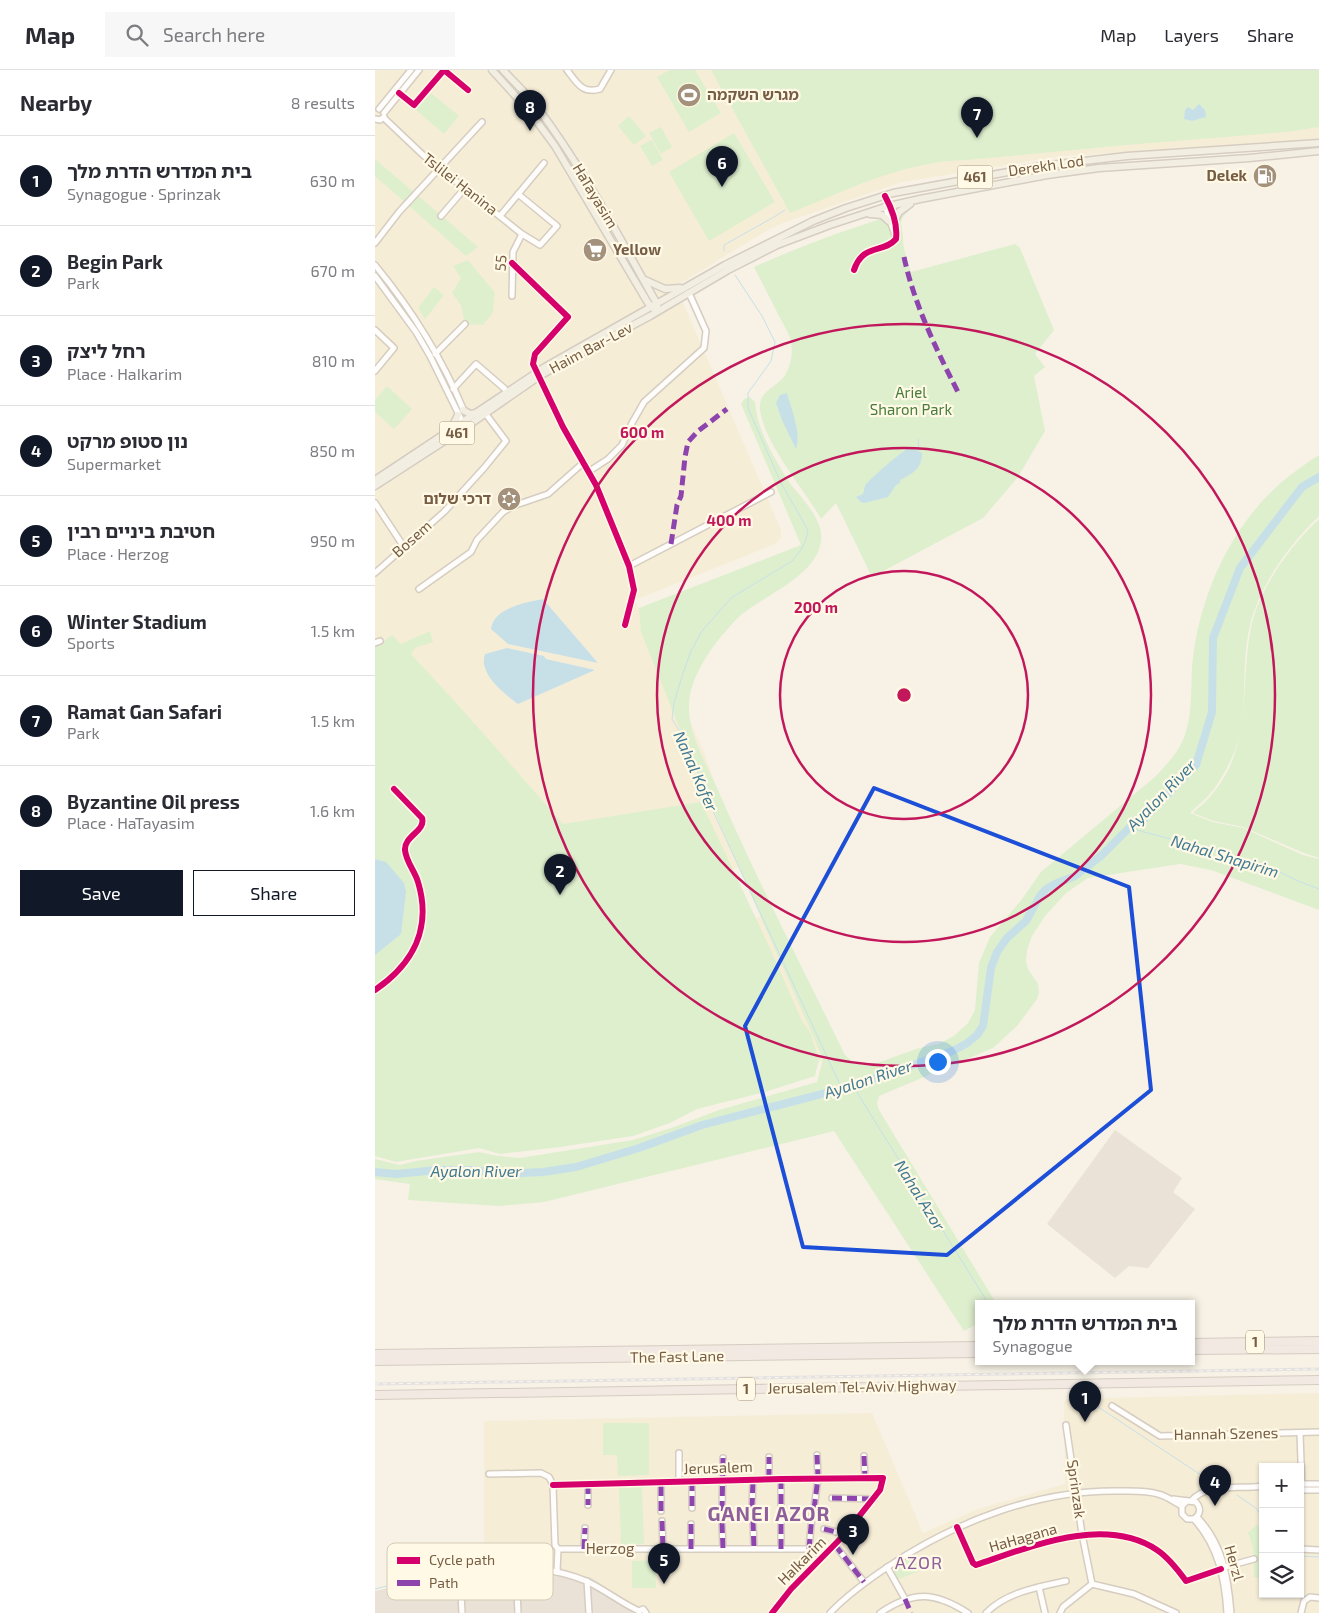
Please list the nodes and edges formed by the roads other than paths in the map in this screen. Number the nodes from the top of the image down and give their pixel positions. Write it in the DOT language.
graph roads {
  1 [pos="411,70"];
  2 [pos="419,70"];
  3 [pos="492,70"];
  4 [pos="503,70"];
  5 [pos="567,70"];
  6 [pos="611,70"];
  7 [pos="468,90"];
  8 [pos="399,93"];
  9 [pos="376,110"];
  10 [pos="384,115"];
  11 [pos="376,120"];
  12 [pos="481,122"];
  13 [pos="1319,143"];
  14 [pos="1319,151"];
  15 [pos="544,163"];
  16 [pos="439,168"];
  17 [pos="465,188"];
  18 [pos="518,194"];
  19 [pos="885,196"];
  20 [pos="920,199"];
  21 [pos="888,207"];
  22 [pos="864,214"];
  23 [pos="441,216"];
  24 [pos="499,216"];
  25 [pos="892,221"];
  26 [pos="522,234"];
  27 [pos="375,243"];
  28 [pos="512,263"];
  29 [pos="375,265"];
  30 [pos="854,270"];
  31 [pos="375,276"];
  32 [pos="643,279"];
  33 [pos="689,285"];
  34 [pos="689,293"];
  35 [pos="643,295"];
  36 [pos="512,296"];
  37 [pos="654,306"];
  38 [pos="658,311"];
  39 [pos="635,316"];
  40 [pos="465,324"];
  41 [pos="375,330"];
  42 [pos="436,353"];
  43 [pos="430,356"];
  44 [pos="533,358"];
  45 [pos="545,367"];
  46 [pos="375,371"];
  47 [pos="537,375"];
  48 [pos="453,389"];
  49 [pos="505,389"];
  50 [pos="461,412"];
  51 [pos="482,413"];
  52 [pos="465,423"];
  53 [pos="449,432"];
  54 [pos="583,463"];
  55 [pos="588,472"];
  56 [pos="375,480"];
  57 [pos="375,486"];
  58 [pos="771,492"];
  59 [pos="375,503"];
  60 [pos="404,547"];
  61 [pos="629,566"];
  62 [pos="375,573"];
  63 [pos="419,589"];
  64 [pos="625,626"];
  65 [pos="1319,1341"];
  66 [pos="1195,1343"];
  67 [pos="975,1346"];
  68 [pos="1319,1348"];
  69 [pos="1195,1350"];
  70 [pos="975,1353"];
  71 [pos="375,1354"];
  72 [pos="375,1361"];
  73 [pos="1319,1380"];
  74 [pos="375,1395"];
  75 [pos="1112,1406"];
  76 [pos="1066,1425"];
  77 [pos="1319,1432"];
  78 [pos="1300,1433"];
  79 [pos="679,1453"];
  80 [pos="817,1455"];
  81 [pos="863,1456"];
  82 [pos="769,1457"];
  83 [pos="723,1458"];
  84 [pos="1301,1463"];
  85 [pos="489,1474"];
  86 [pos="818,1478"];
  87 [pos="865,1478"];
  88 [pos="883,1478"];
  89 [pos="769,1479"];
  90 [pos="781,1479"];
  91 [pos="722,1480"];
  92 [pos="753,1480"];
  93 [pos="692,1481"];
  94 [pos="661,1482"];
  95 [pos="679,1482"];
  96 [pos="588,1484"];
  97 [pos="1304,1484"];
  98 [pos="1319,1484"];
  99 [pos="553,1485"];
  100 [pos="1259,1487"];
  101 [pos="1304,1490"];
  102 [pos="1319,1490"];
  103 [pos="1076,1493"];
  104 [pos="832,1498"];
  105 [pos="1167,1498"];
  106 [pos="874,1499"];
  107 [pos="1191,1501"];
  108 [pos="588,1505"];
  109 [pos="1182,1506"];
  110 [pos="692,1508"];
  111 [pos="752,1508"];
  112 [pos="781,1509"];
  113 [pos="661,1511"];
  114 [pos="722,1511"];
  115 [pos="1195,1518"];
  116 [pos="662,1521"];
  117 [pos="753,1521"];
  118 [pos="781,1521"];
  119 [pos="723,1523"];
  120 [pos="691,1524"];
  121 [pos="585,1528"];
  122 [pos="957,1528"];
  123 [pos="824,1529"];
  124 [pos="845,1534"];
  125 [pos="1082,1534"];
  126 [pos="835,1546"];
  127 [pos="558,1549"];
  128 [pos="584,1549"];
  129 [pos="663,1549"];
  130 [pos="691,1549"];
  131 [pos="723,1549"];
  132 [pos="754,1549"];
  133 [pos="781,1549"];
  134 [pos="809,1549"];
  135 [pos="1304,1549"];
  136 [pos="1319,1550"];
  137 [pos="824,1556"];
  138 [pos="1254,1559"];
  139 [pos="887,1567"];
  140 [pos="1223,1568"];
  141 [pos="553,1571"];
  142 [pos="557,1572"];
  143 [pos="587,1581"];
  144 [pos="1066,1581"];
  145 [pos="864,1582"];
  146 [pos="1092,1584"];
  147 [pos="1039,1587"];
  148 [pos="1319,1598"];
  149 [pos="905,1599"];
  150 [pos="461,1600"];
  151 [pos="517,1600"];
  152 [pos="639,1612"];
  153 [pos="462,1613"];
  154 [pos="518,1613"];
  155 [pos="589,1613"];
  156 [pos="646,1613"];
  157 [pos="772,1613"];
  158 [pos="830,1613"];
  159 [pos="880,1613"];
  160 [pos="968,1613"];
  161 [pos="986,1613"];
  162 [pos="1045,1613"];
  163 [pos="1060,1613"];
  164 [pos="1176,1613"];
  165 [pos="1227,1613"];
  166 [pos="1231,1613"];
  167 [pos="1301,1613"];
  1 -- 9 [label="street"];
  2 -- 8 [label="street"];
  3 -- 35 [label="main road, HaTayasim"];
  4 -- 32 [label="main road, HaTayasim"];
  5 -- 6 [label="street"];
  7 -- 8 [label="street"];
  8 -- 10 [label="street"];
  9 -- 10 [label="street, Tslilei Hanina"];
  10 -- 11 [label="street"];
  10 -- 16 [label="street, Tslilei Hanina"];
  12 -- 16 [label="street"];
  13 -- 19 [label="main road, Derekh Lod / 461"];
  14 -- 20 [label="main road, Derekh Lod / 461"];
  15 -- 18 [label="street"];
  16 -- 17 [label="street, Tslilei Hanina"];
  16 -- 27 [label="street"];
  17 -- 23 [label="street"];
  17 -- 24 [label="street, Tslilei Hanina"];
  18 -- 24 [label="street"];
  18 -- 26 [label="street, Tslilei Hanina"];
  19 -- 21 [label="street"];
  19 -- 33 [label="main road, Derekh Lod / 461"];
  20 -- 21 [label="main road, Derekh Lod / 461"];
  20 -- 25 [label="main road"];
  21 -- 22 [label="main road, Derekh Lod / 461"];
  21 -- 25 [label="street"];
  22 -- 25 [label="main road"];
  22 -- 34 [label="main road, Derekh Lod / 461"];
  24 -- 26 [label="street, Tslilei Hanina"];
  25 -- 30 [label="street"];
  26 -- 28 [label="street, 55"];
  28 -- 36 [label="street, 55"];
  28 -- 44 [label="street"];
  29 -- 42 [label="street"];
  31 -- 43 [label="street"];
  32 -- 33 [label="main road"];
  32 -- 37 [label="main road, HaTayasim"];
  33 -- 37 [label="main road, Derekh Lod / 461"];
  34 -- 38 [label="main road, Derekh Lod / 461"];
  34 -- 55 [label="street"];
  35 -- 37 [label="main road, HaTayasim"];
  35 -- 39 [label="main road"];
  37 -- 38 [label="main road, HaTayasim"];
  37 -- 39 [label="main road, Haim Bar-Lev / 461"];
  38 -- 47 [label="main road, Haim Bar-Lev / 461"];
  39 -- 45 [label="main road, Haim Bar-Lev / 461"];
  40 -- 42 [label="street"];
  41 -- 46 [label="street"];
  42 -- 43 [label="street"];
  42 -- 48 [label="street"];
  43 -- 50 [label="street"];
  44 -- 45 [label="street"];
  44 -- 47 [label="street"];
  45 -- 47 [label="main road, Haim Bar-Lev / 461"];
  47 -- 51 [label="main road, Haim Bar-Lev / 461"];
  47 -- 54 [label="street"];
  48 -- 49 [label="street"];
  48 -- 50 [label="street"];
  50 -- 51 [label="main road"];
  50 -- 52 [label="street"];
  50 -- 53 [label="main road"];
  51 -- 52 [label="main road, Haim Bar-Lev / 461"];
  51 -- 60 [label="street, Bosem"];
  52 -- 53 [label="main road, Haim Bar-Lev / 461"];
  52 -- 57 [label="main road, Haim Bar-Lev / 461"];
  53 -- 56 [label="main road, Haim Bar-Lev / 461"];
  54 -- 55 [label="street"];
  54 -- 63 [label="street"];
  55 -- 61 [label="street"];
  58 -- 61 [label="street"];
  59 -- 60 [label="street"];
  60 -- 62 [label="street, Bosem"];
  61 -- 64 [label="street"];
  65 -- 66 [label="highway, 1"];
  67 -- 71 [label="highway"];
  68 -- 69 [label="highway, 1"];
  70 -- 72 [label="highway, The Fast Lane / 1"];
  73 -- 74 [label="highway, Jerusalem Tel-Aviv Highway / 1"];
  75 -- 78 [label="street, Hannah Szenes"];
  76 -- 103 [label="street, Sprinzak"];
  77 -- 78 [label="street, Hannah Szenes"];
  78 -- 84 [label="street"];
  79 -- 95 [label="street"];
  80 -- 86 [label="street"];
  81 -- 87 [label="street"];
  82 -- 89 [label="street, Jerusalem"];
  83 -- 91 [label="street, Jerusalem"];
  85 -- 99 [label="street"];
  86 -- 87 [label="street, Jerusalem"];
  86 -- 90 [label="street, Jerusalem"];
  86 -- 134 [label="street"];
  87 -- 88 [label="street, Jerusalem"];
  88 -- 106 [label="street, HaIkarim"];
  89 -- 90 [label="street, Jerusalem"];
  89 -- 92 [label="street, Jerusalem"];
  90 -- 112 [label="street"];
  91 -- 92 [label="street, Jerusalem"];
  91 -- 93 [label="street, Jerusalem"];
  91 -- 114 [label="street, Jerusalem"];
  92 -- 111 [label="street, Jerusalem"];
  93 -- 95 [label="street, Jerusalem"];
  93 -- 110 [label="street, Jerusalem"];
  94 -- 95 [label="street, Jerusalem"];
  94 -- 96 [label="street, Jerusalem"];
  94 -- 113 [label="street"];
  96 -- 99 [label="street, Jerusalem"];
  96 -- 108 [label="street"];
  97 -- 98 [label="street"];
  99 -- 127 [label="street"];
  100 -- 107 [label="street"];
  101 -- 102 [label="street"];
  103 -- 105 [label="street"];
  103 -- 122 [label="street"];
  103 -- 125 [label="street, Sprinzak"];
  104 -- 106 [label="street"];
  105 -- 107 [label="street"];
  105 -- 109 [label="street"];
  106 -- 124 [label="street, HaIkarim"];
  107 -- 109 [label="street"];
  107 -- 115 [label="street"];
  109 -- 115 [label="street"];
  115 -- 140 [label="street, Herzl"];
  116 -- 129 [label="street"];
  117 -- 132 [label="street"];
  118 -- 133 [label="street"];
  119 -- 131 [label="street"];
  120 -- 130 [label="street"];
  121 -- 128 [label="street"];
  122 -- 125 [label="street, HaHagana"];
  122 -- 139 [label="street"];
  123 -- 124 [label="street, HaIkarim"];
  124 -- 126 [label="street, HaIkarim"];
  125 -- 140 [label="street, HaHagana"];
  125 -- 146 [label="street, Sprinzak"];
  126 -- 137 [label="street, HaIkarim"];
  126 -- 145 [label="street"];
  127 -- 128 [label="street, Herzog"];
  127 -- 142 [label="street"];
  128 -- 129 [label="street, Herzog"];
  129 -- 130 [label="street, Herzog"];
  130 -- 131 [label="street, Herzog"];
  131 -- 132 [label="street, Herzog"];
  132 -- 133 [label="street, Herzog"];
  133 -- 134 [label="street, Herzog"];
  134 -- 137 [label="street, Herzog"];
  135 -- 136 [label="street"];
  137 -- 157 [label="street, HaIkarim"];
  138 -- 140 [label="street, HaHagana"];
  139 -- 145 [label="street"];
  139 -- 149 [label="street"];
  140 -- 165 [label="street, Herzl"];
  140 -- 166 [label="street, Herzl"];
  141 -- 142 [label="street"];
  142 -- 143 [label="street"];
  143 -- 152 [label="street"];
  143 -- 155 [label="street"];
  144 -- 147 [label="street"];
  145 -- 158 [label="street"];
  146 -- 163 [label="street"];
  146 -- 164 [label="street"];
  147 -- 161 [label="street"];
  147 -- 162 [label="street"];
  148 -- 167 [label="street"];
  149 -- 159 [label="street"];
  149 -- 160 [label="street"];
  150 -- 153 [label="street"];
  151 -- 154 [label="street"];
  152 -- 156 [label="street"];
}
